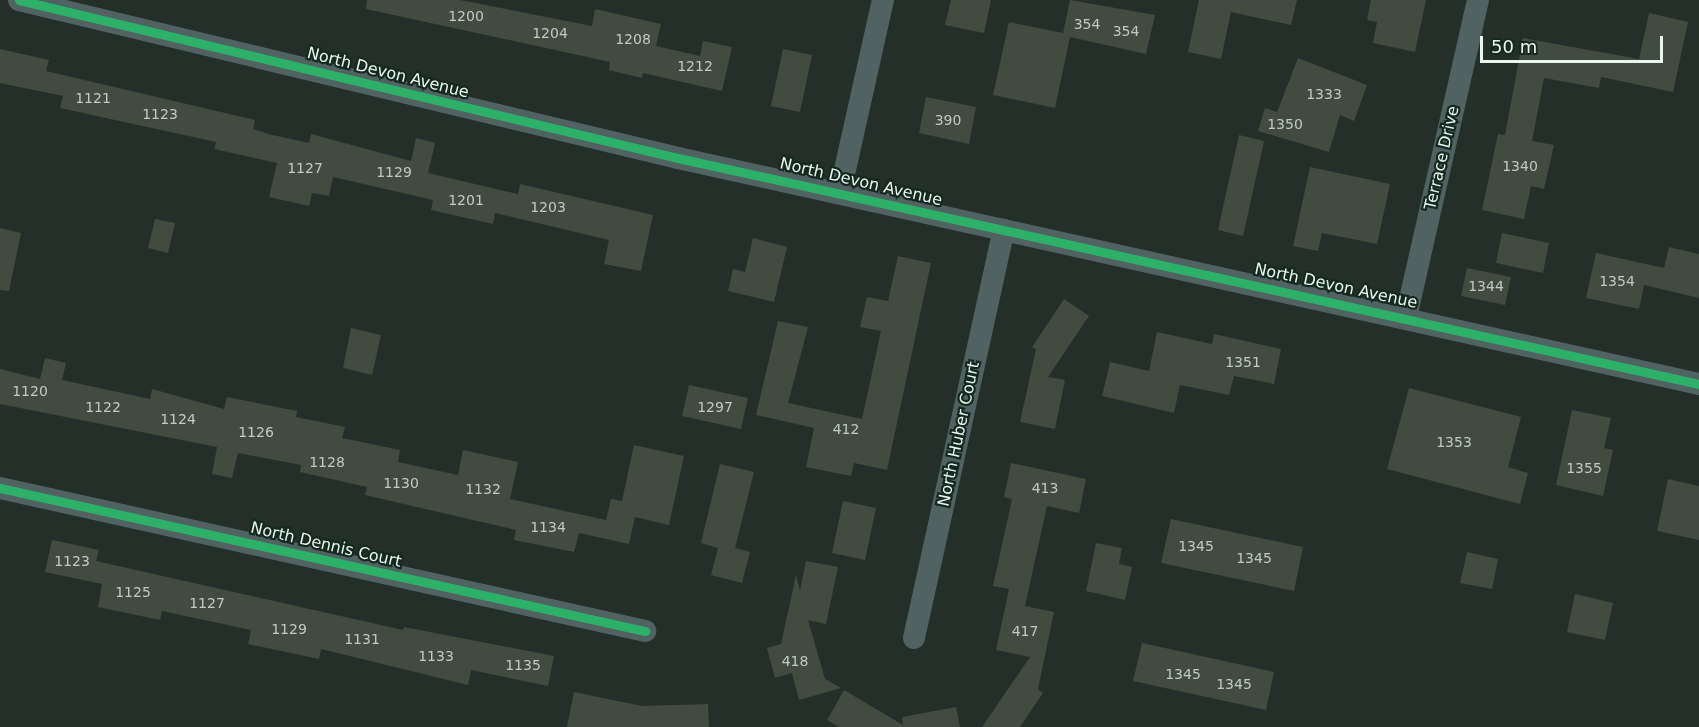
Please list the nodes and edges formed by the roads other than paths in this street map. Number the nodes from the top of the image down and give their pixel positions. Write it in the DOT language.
graph roads {
  1 [pos="19,0"];
  2 [pos="883,0"];
  3 [pos="1478,0"];
  4 [pos="93,8"];
  5 [pos="840,192"];
  6 [pos="1004,230"];
  7 [pos="1406,317"];
  8 [pos="1699,384"];
  9 [pos="0,488"];
  10 [pos="645,632"];
  11 [pos="914,638"];
  1 -- 4 [label="street, North Devon Avenue"];
  2 -- 5 [label="street"];
  3 -- 7 [label="street, Terrace Drive"];
  4 -- 5 [label="street, North Devon Avenue"];
  5 -- 6 [label="street, North Devon Avenue"];
  6 -- 7 [label="street, North Devon Avenue"];
  6 -- 11 [label="street, North Huber Court"];
  7 -- 8 [label="street, North Devon Avenue"];
  9 -- 10 [label="street, North Dennis Court"];
}
